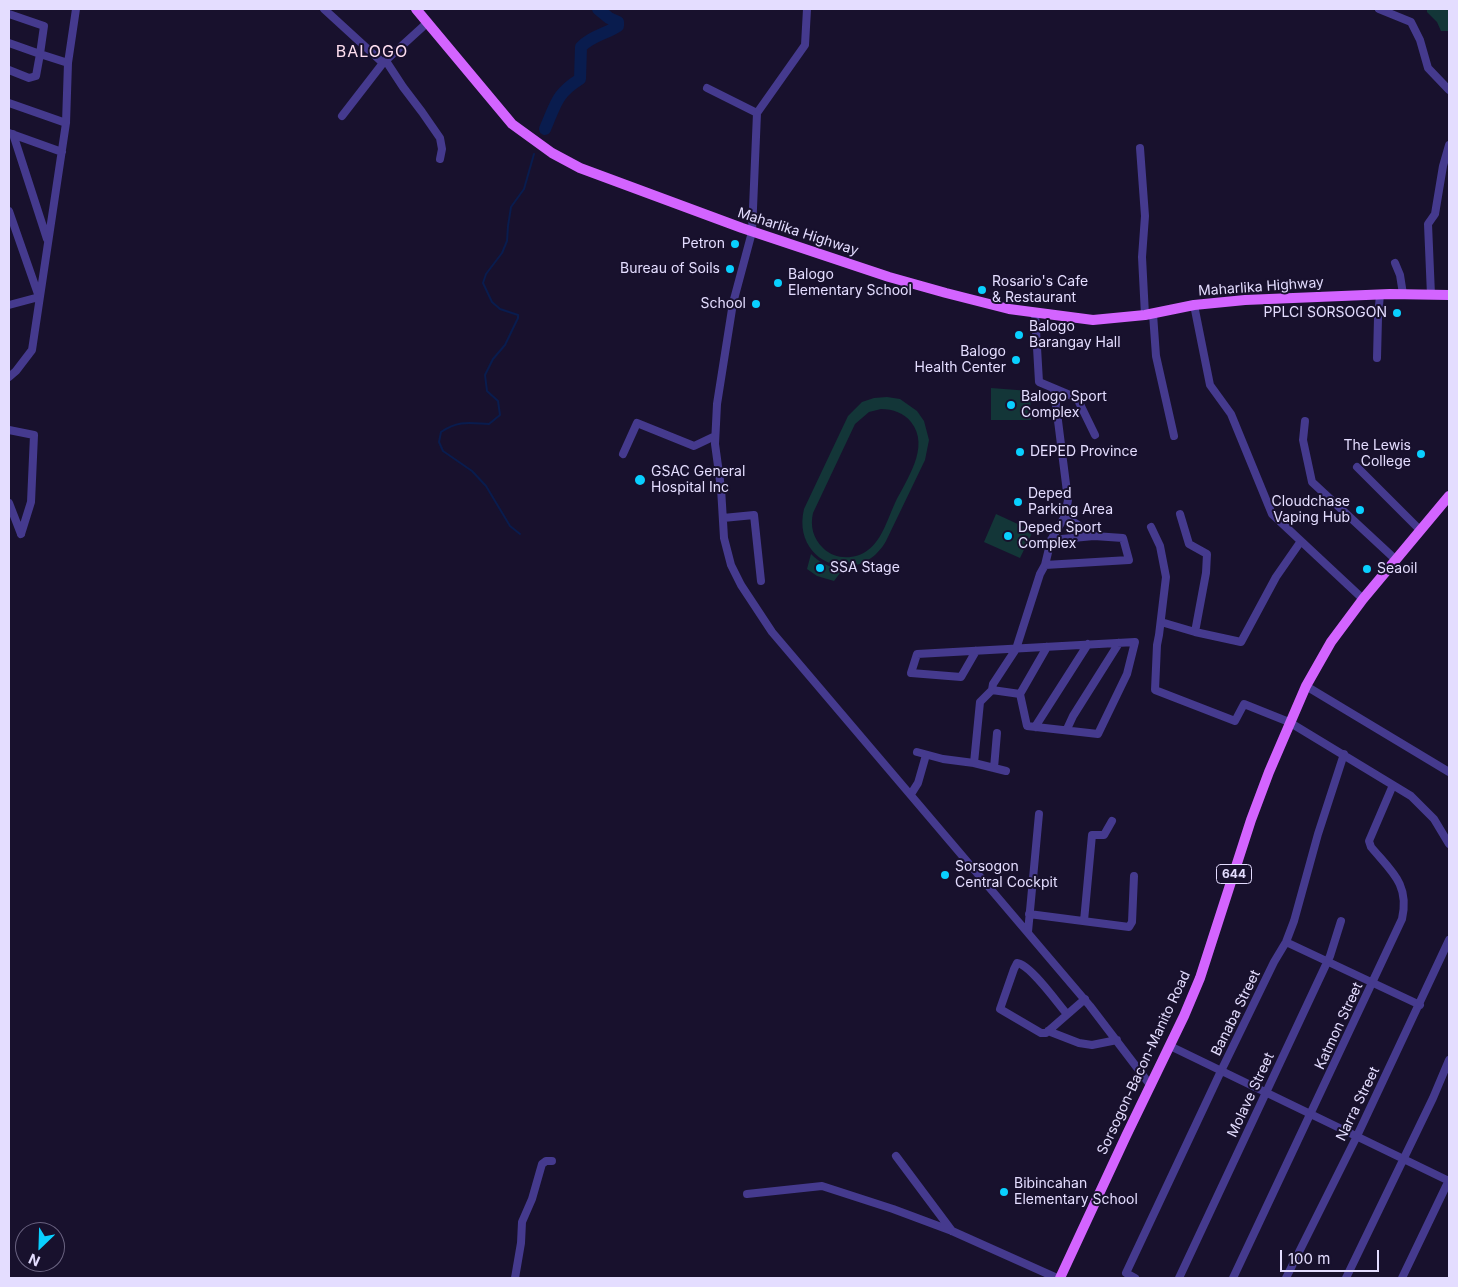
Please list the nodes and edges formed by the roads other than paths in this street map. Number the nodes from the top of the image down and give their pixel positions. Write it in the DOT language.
graph roads {
  1 [pos="76,9"];
  2 [pos="324,9"];
  3 [pos="416,9"];
  4 [pos="807,9"];
  5 [pos="1379,9"];
  6 [pos="9,14"];
  7 [pos="428,22"];
  8 [pos="9,43"];
  9 [pos="40,54"];
  10 [pos="384,62"];
  11 [pos="68,63"];
  12 [pos="9,70"];
  13 [pos="708,88"];
  14 [pos="1449,90"];
  15 [pos="9,103"];
  16 [pos="757,113"];
  17 [pos="342,116"];
  18 [pos="66,123"];
  19 [pos="11,133"];
  20 [pos="1449,145"];
  21 [pos="1140,148"];
  22 [pos="62,152"];
  23 [pos="440,159"];
  24 [pos="9,212"];
  25 [pos="752,232"];
  26 [pos="48,240"];
  27 [pos="1395,263"];
  28 [pos="1380,294"];
  29 [pos="1403,294"];
  30 [pos="1431,295"];
  31 [pos="1449,295"];
  32 [pos="39,297"];
  33 [pos="9,305"];
  34 [pos="1194,305"];
  35 [pos="1035,313"];
  36 [pos="1149,315"];
  37 [pos="1378,358"];
  38 [pos="9,377"];
  39 [pos="1054,389"];
  40 [pos="1305,421"];
  41 [pos="9,430"];
  42 [pos="1095,435"];
  43 [pos="715,436"];
  44 [pos="1174,436"];
  45 [pos="623,454"];
  46 [pos="1357,467"];
  47 [pos="1449,496"];
  48 [pos="9,504"];
  49 [pos="1180,514"];
  50 [pos="1065,516"];
  51 [pos="723,518"];
  52 [pos="1151,527"];
  53 [pos="1420,530"];
  54 [pos="1094,536"];
  55 [pos="1051,540"];
  56 [pos="1301,541"];
  57 [pos="1395,559"];
  58 [pos="1045,565"];
  59 [pos="761,581"];
  60 [pos="1363,599"];
  61 [pos="1161,622"];
  62 [pos="1195,632"];
  63 [pos="1119,643"];
  64 [pos="1088,644"];
  65 [pos="1016,648"];
  66 [pos="1047,648"];
  67 [pos="976,650"];
  68 [pos="1306,686"];
  69 [pos="992,690"];
  70 [pos="1020,694"];
  71 [pos="1289,722"];
  72 [pos="1035,727"];
  73 [pos="1067,729"];
  74 [pos="997,733"];
  75 [pos="917,752"];
  76 [pos="1344,754"];
  77 [pos="926,755"];
  78 [pos="974,763"];
  79 [pos="994,768"];
  80 [pos="1006,771"];
  81 [pos="1449,772"];
  82 [pos="1393,785"];
  83 [pos="911,794"];
  84 [pos="1039,814"];
  85 [pos="1112,821"];
  86 [pos="1449,844"];
  87 [pos="1134,876"];
  88 [pos="1030,914"];
  89 [pos="1084,921"];
  90 [pos="1341,921"];
  91 [pos="1028,932"];
  92 [pos="1449,940"];
  93 [pos="1286,942"];
  94 [pos="1328,962"];
  95 [pos="1373,983"];
  96 [pos="1084,999"];
  97 [pos="1420,1005"];
  98 [pos="1067,1014"];
  99 [pos="1048,1031"];
  100 [pos="1116,1040"];
  101 [pos="1170,1046"];
  102 [pos="1449,1061"];
  103 [pos="1222,1071"];
  104 [pos="1151,1086"];
  105 [pos="1266,1093"];
  106 [pos="1311,1115"];
  107 [pos="1357,1136"];
  108 [pos="896,1156"];
  109 [pos="1404,1159"];
  110 [pos="552,1161"];
  111 [pos="1449,1180"];
  112 [pos="747,1194"];
  113 [pos="952,1231"];
  114 [pos="515,1278"];
  115 [pos="1059,1278"];
  116 [pos="1135,1278"];
  117 [pos="1180,1278"];
  118 [pos="1233,1278"];
  119 [pos="1286,1278"];
  120 [pos="1346,1278"];
  121 [pos="1402,1278"];
  1 -- 11 [label="street"];
  2 -- 10 [label="street"];
  3 -- 7 [label="main road, Maharlika Highway"];
  4 -- 16 [label="street"];
  5 -- 14 [label="street"];
  6 -- 9 [label="street"];
  7 -- 10 [label="street"];
  7 -- 25 [label="main road, Maharlika Highway"];
  8 -- 9 [label="street"];
  9 -- 11 [label="street"];
  9 -- 12 [label="street"];
  10 -- 17 [label="street"];
  10 -- 23 [label="street"];
  11 -- 18 [label="street"];
  13 -- 16 [label="street"];
  15 -- 18 [label="street"];
  16 -- 25 [label="street"];
  18 -- 22 [label="street"];
  19 -- 22 [label="street"];
  19 -- 26 [label="street"];
  20 -- 30 [label="street"];
  21 -- 36 [label="street"];
  22 -- 26 [label="street"];
  24 -- 32 [label="street"];
  25 -- 35 [label="main road, Maharlika Highway"];
  25 -- 43 [label="street"];
  26 -- 32 [label="street"];
  27 -- 29 [label="street"];
  28 -- 29 [label="main road, Maharlika Highway"];
  28 -- 34 [label="main road, Maharlika Highway"];
  28 -- 37 [label="street"];
  29 -- 30 [label="main road, Maharlika Highway"];
  30 -- 31 [label="main road, Maharlika Highway"];
  32 -- 33 [label="street"];
  32 -- 38 [label="street"];
  34 -- 36 [label="main road, Maharlika Highway"];
  34 -- 56 [label="street"];
  35 -- 36 [label="main road, Maharlika Highway"];
  35 -- 39 [label="street"];
  36 -- 44 [label="street"];
  39 -- 42 [label="street"];
  39 -- 50 [label="street"];
  40 -- 57 [label="street"];
  41 -- 48 [label="street"];
  43 -- 45 [label="street"];
  43 -- 51 [label="street"];
  46 -- 53 [label="street"];
  47 -- 53 [label="main road, Sorsogon-Bacon-Manito Road / 644"];
  49 -- 62 [label="street"];
  50 -- 54 [label="street"];
  50 -- 55 [label="street"];
  51 -- 59 [label="street"];
  51 -- 83 [label="street"];
  52 -- 61 [label="street"];
  53 -- 57 [label="main road, Sorsogon-Bacon-Manito Road / 644"];
  54 -- 55 [label="street"];
  54 -- 58 [label="street"];
  55 -- 58 [label="street"];
  56 -- 60 [label="street"];
  56 -- 62 [label="street"];
  57 -- 60 [label="main road, Sorsogon-Bacon-Manito Road / 644"];
  58 -- 65 [label="street"];
  60 -- 68 [label="main road, Sorsogon-Bacon-Manito Road / 644"];
  61 -- 62 [label="street"];
  61 -- 71 [label="street"];
  63 -- 64 [label="street"];
  63 -- 73 [label="street"];
  63 -- 73 [label="street"];
  64 -- 66 [label="street"];
  64 -- 72 [label="street"];
  65 -- 66 [label="street"];
  65 -- 67 [label="street"];
  65 -- 69 [label="street"];
  66 -- 70 [label="street"];
  67 -- 67 [label="street"];
  68 -- 71 [label="main road, Sorsogon-Bacon-Manito Road / 644"];
  68 -- 81 [label="street"];
  69 -- 70 [label="street"];
  69 -- 78 [label="street"];
  70 -- 72 [label="street"];
  71 -- 76 [label="street"];
  71 -- 101 [label="main road, Sorsogon-Bacon-Manito Road / 644"];
  72 -- 73 [label="street"];
  74 -- 79 [label="street"];
  75 -- 77 [label="street"];
  76 -- 82 [label="street"];
  76 -- 93 [label="street, Banaba Street"];
  77 -- 78 [label="street"];
  77 -- 83 [label="street"];
  78 -- 79 [label="street"];
  79 -- 80 [label="street"];
  82 -- 86 [label="street"];
  82 -- 95 [label="street, Katmon Street"];
  83 -- 91 [label="street"];
  84 -- 88 [label="street"];
  85 -- 89 [label="street"];
  87 -- 89 [label="street"];
  88 -- 89 [label="street"];
  88 -- 91 [label="street"];
  90 -- 94 [label="street, Molave Street"];
  91 -- 96 [label="street"];
  92 -- 97 [label="street, Narra Street"];
  93 -- 94 [label="street"];
  93 -- 103 [label="street, Banaba Street"];
  94 -- 95 [label="street"];
  94 -- 105 [label="street, Molave Street"];
  95 -- 97 [label="street"];
  95 -- 106 [label="street, Katmon Street"];
  96 -- 98 [label="street"];
  96 -- 100 [label="street"];
  97 -- 107 [label="street, Narra Street"];
  98 -- 99 [label="street"];
  98 -- 99 [label="street"];
  99 -- 100 [label="street"];
  100 -- 104 [label="street"];
  101 -- 103 [label="street"];
  101 -- 104 [label="main road, Sorsogon-Bacon-Manito Road / 644"];
  102 -- 109 [label="street"];
  103 -- 105 [label="street"];
  103 -- 116 [label="street, Banaba Street"];
  104 -- 115 [label="main road, Sorsogon-Bacon-Manito Road / 644"];
  105 -- 106 [label="street"];
  105 -- 117 [label="street, Molave Street"];
  106 -- 107 [label="street"];
  106 -- 118 [label="street, Katmon Street"];
  107 -- 109 [label="street"];
  107 -- 119 [label="street, Narra Street"];
  108 -- 113 [label="street"];
  109 -- 111 [label="street"];
  109 -- 120 [label="street"];
  110 -- 114 [label="street"];
  111 -- 121 [label="street"];
  112 -- 113 [label="street"];
  113 -- 115 [label="street"];
}
